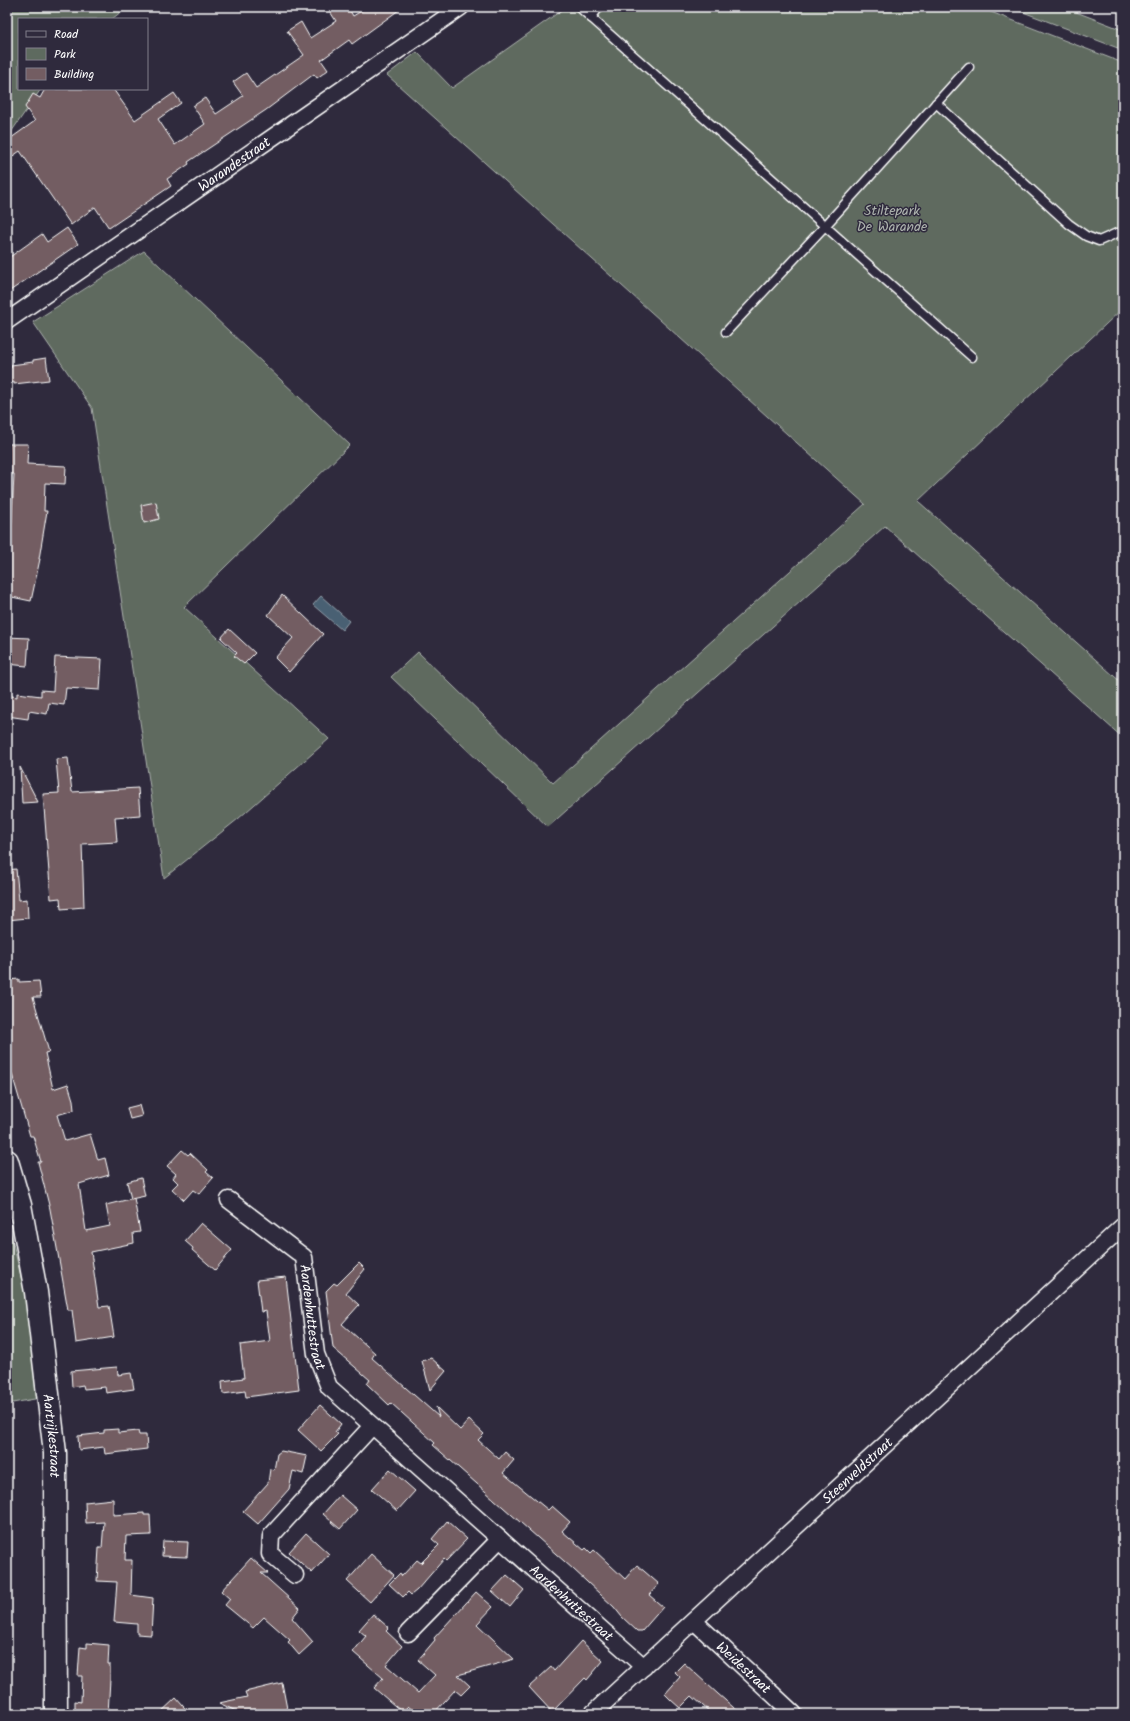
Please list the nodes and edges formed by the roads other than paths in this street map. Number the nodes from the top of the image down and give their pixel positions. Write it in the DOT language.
graph roads {
  1 [pos="461,7"];
  2 [pos="579,7"];
  3 [pos="599,7"];
  4 [pos="591,18"];
  5 [pos="969,67"];
  6 [pos="936,103"];
  7 [pos="825,226"];
  8 [pos="1116,233"];
  9 [pos="7,321"];
  10 [pos="726,332"];
  11 [pos="972,358"];
  12 [pos="7,1161"];
  13 [pos="229,1200"];
  14 [pos="1123,1226"];
  15 [pos="372,1426"];
  16 [pos="500,1539"];
  17 [pos="295,1575"];
  18 [pos="694,1621"];
  19 [pos="408,1633"];
  20 [pos="644,1667"];
  21 [pos="56,1714"];
  22 [pos="592,1714"];
  23 [pos="794,1714"];
  1 -- 9 [label="street, Warandestraat"];
  2 -- 4 [label="lane"];
  3 -- 4 [label="lane"];
  4 -- 7 [label="lane"];
  5 -- 6 [label="lane"];
  6 -- 7 [label="lane"];
  6 -- 8 [label="lane"];
  7 -- 10 [label="lane"];
  7 -- 11 [label="lane"];
  12 -- 21 [label="street, Aartrijkestraat"];
  13 -- 15 [label="street, Aardenhuttestraat"];
  14 -- 18 [label="street, Steenveldstraat"];
  15 -- 16 [label="street, Aardenhuttestraat"];
  15 -- 17 [label="street"];
  16 -- 19 [label="street"];
  16 -- 20 [label="street, Aardenhuttestraat"];
  18 -- 20 [label="street, Steenveldstraat"];
  18 -- 23 [label="street, Weidestraat"];
  20 -- 22 [label="street, Steenveldstraat"];
}
